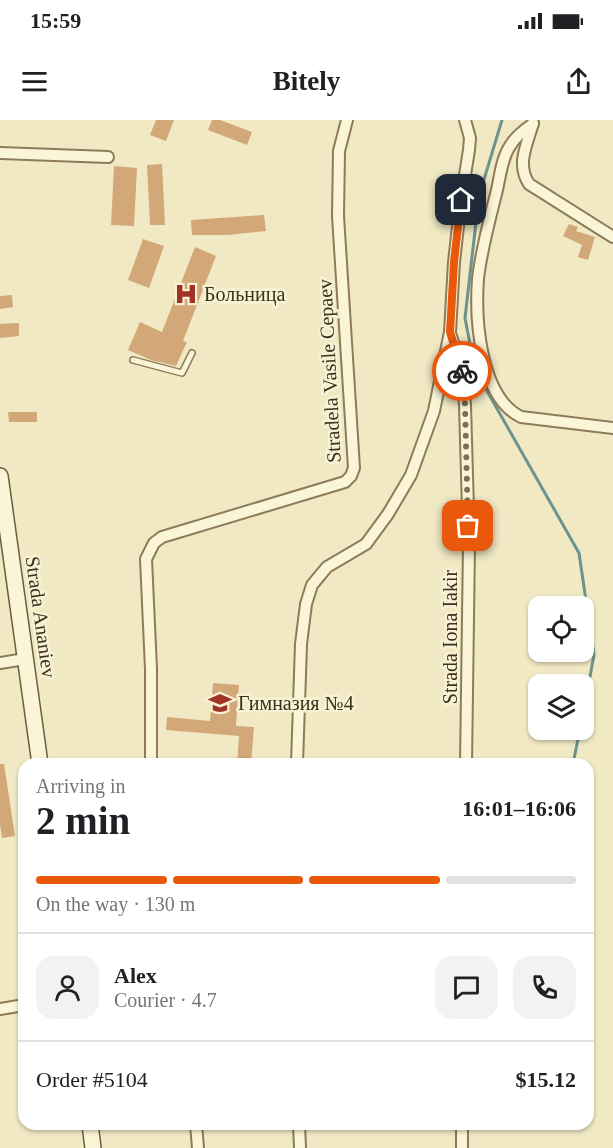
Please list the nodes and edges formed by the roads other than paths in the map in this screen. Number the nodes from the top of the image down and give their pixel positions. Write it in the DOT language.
graph roads {
  1 [pos="347,120"];
  2 [pos="465,120"];
  3 [pos="533,122"];
  4 [pos="0,153"];
  5 [pos="108,157"];
  6 [pos="522,166"];
  7 [pos="503,168"];
  8 [pos="613,237"];
  9 [pos="450,332"];
  10 [pos="192,353"];
  11 [pos="133,360"];
  12 [pos="613,428"];
  13 [pos="0,476"];
  14 [pos="25,659"];
  15 [pos="0,663"];
  16 [pos="39,758"];
  17 [pos="151,758"];
  18 [pos="297,758"];
  19 [pos="466,758"];
  20 [pos="18,1006"];
  21 [pos="0,1009"];
  22 [pos="91,1130"];
  23 [pos="196,1130"];
  24 [pos="299,1130"];
  25 [pos="462,1130"];
  26 [pos="93,1148"];
  27 [pos="198,1148"];
  28 [pos="300,1148"];
  29 [pos="462,1148"];
  1 -- 17 [label="street, Stradela Vasile Cepaev"];
  2 -- 9 [label="street"];
  3 -- 6 [label="street"];
  3 -- 7 [label="street"];
  4 -- 5 [label="street"];
  6 -- 7 [label="street"];
  6 -- 8 [label="street"];
  7 -- 12 [label="street"];
  9 -- 18 [label="street"];
  9 -- 19 [label="street, Strada Iona Iakir"];
  10 -- 11 [label="lane"];
  13 -- 14 [label="street, Strada Ananiev"];
  14 -- 15 [label="street"];
  14 -- 16 [label="street, Strada Ananiev"];
  20 -- 21 [label="street"];
  22 -- 26 [label="street"];
  23 -- 27 [label="street"];
  24 -- 28 [label="street"];
  25 -- 29 [label="street"];
}
